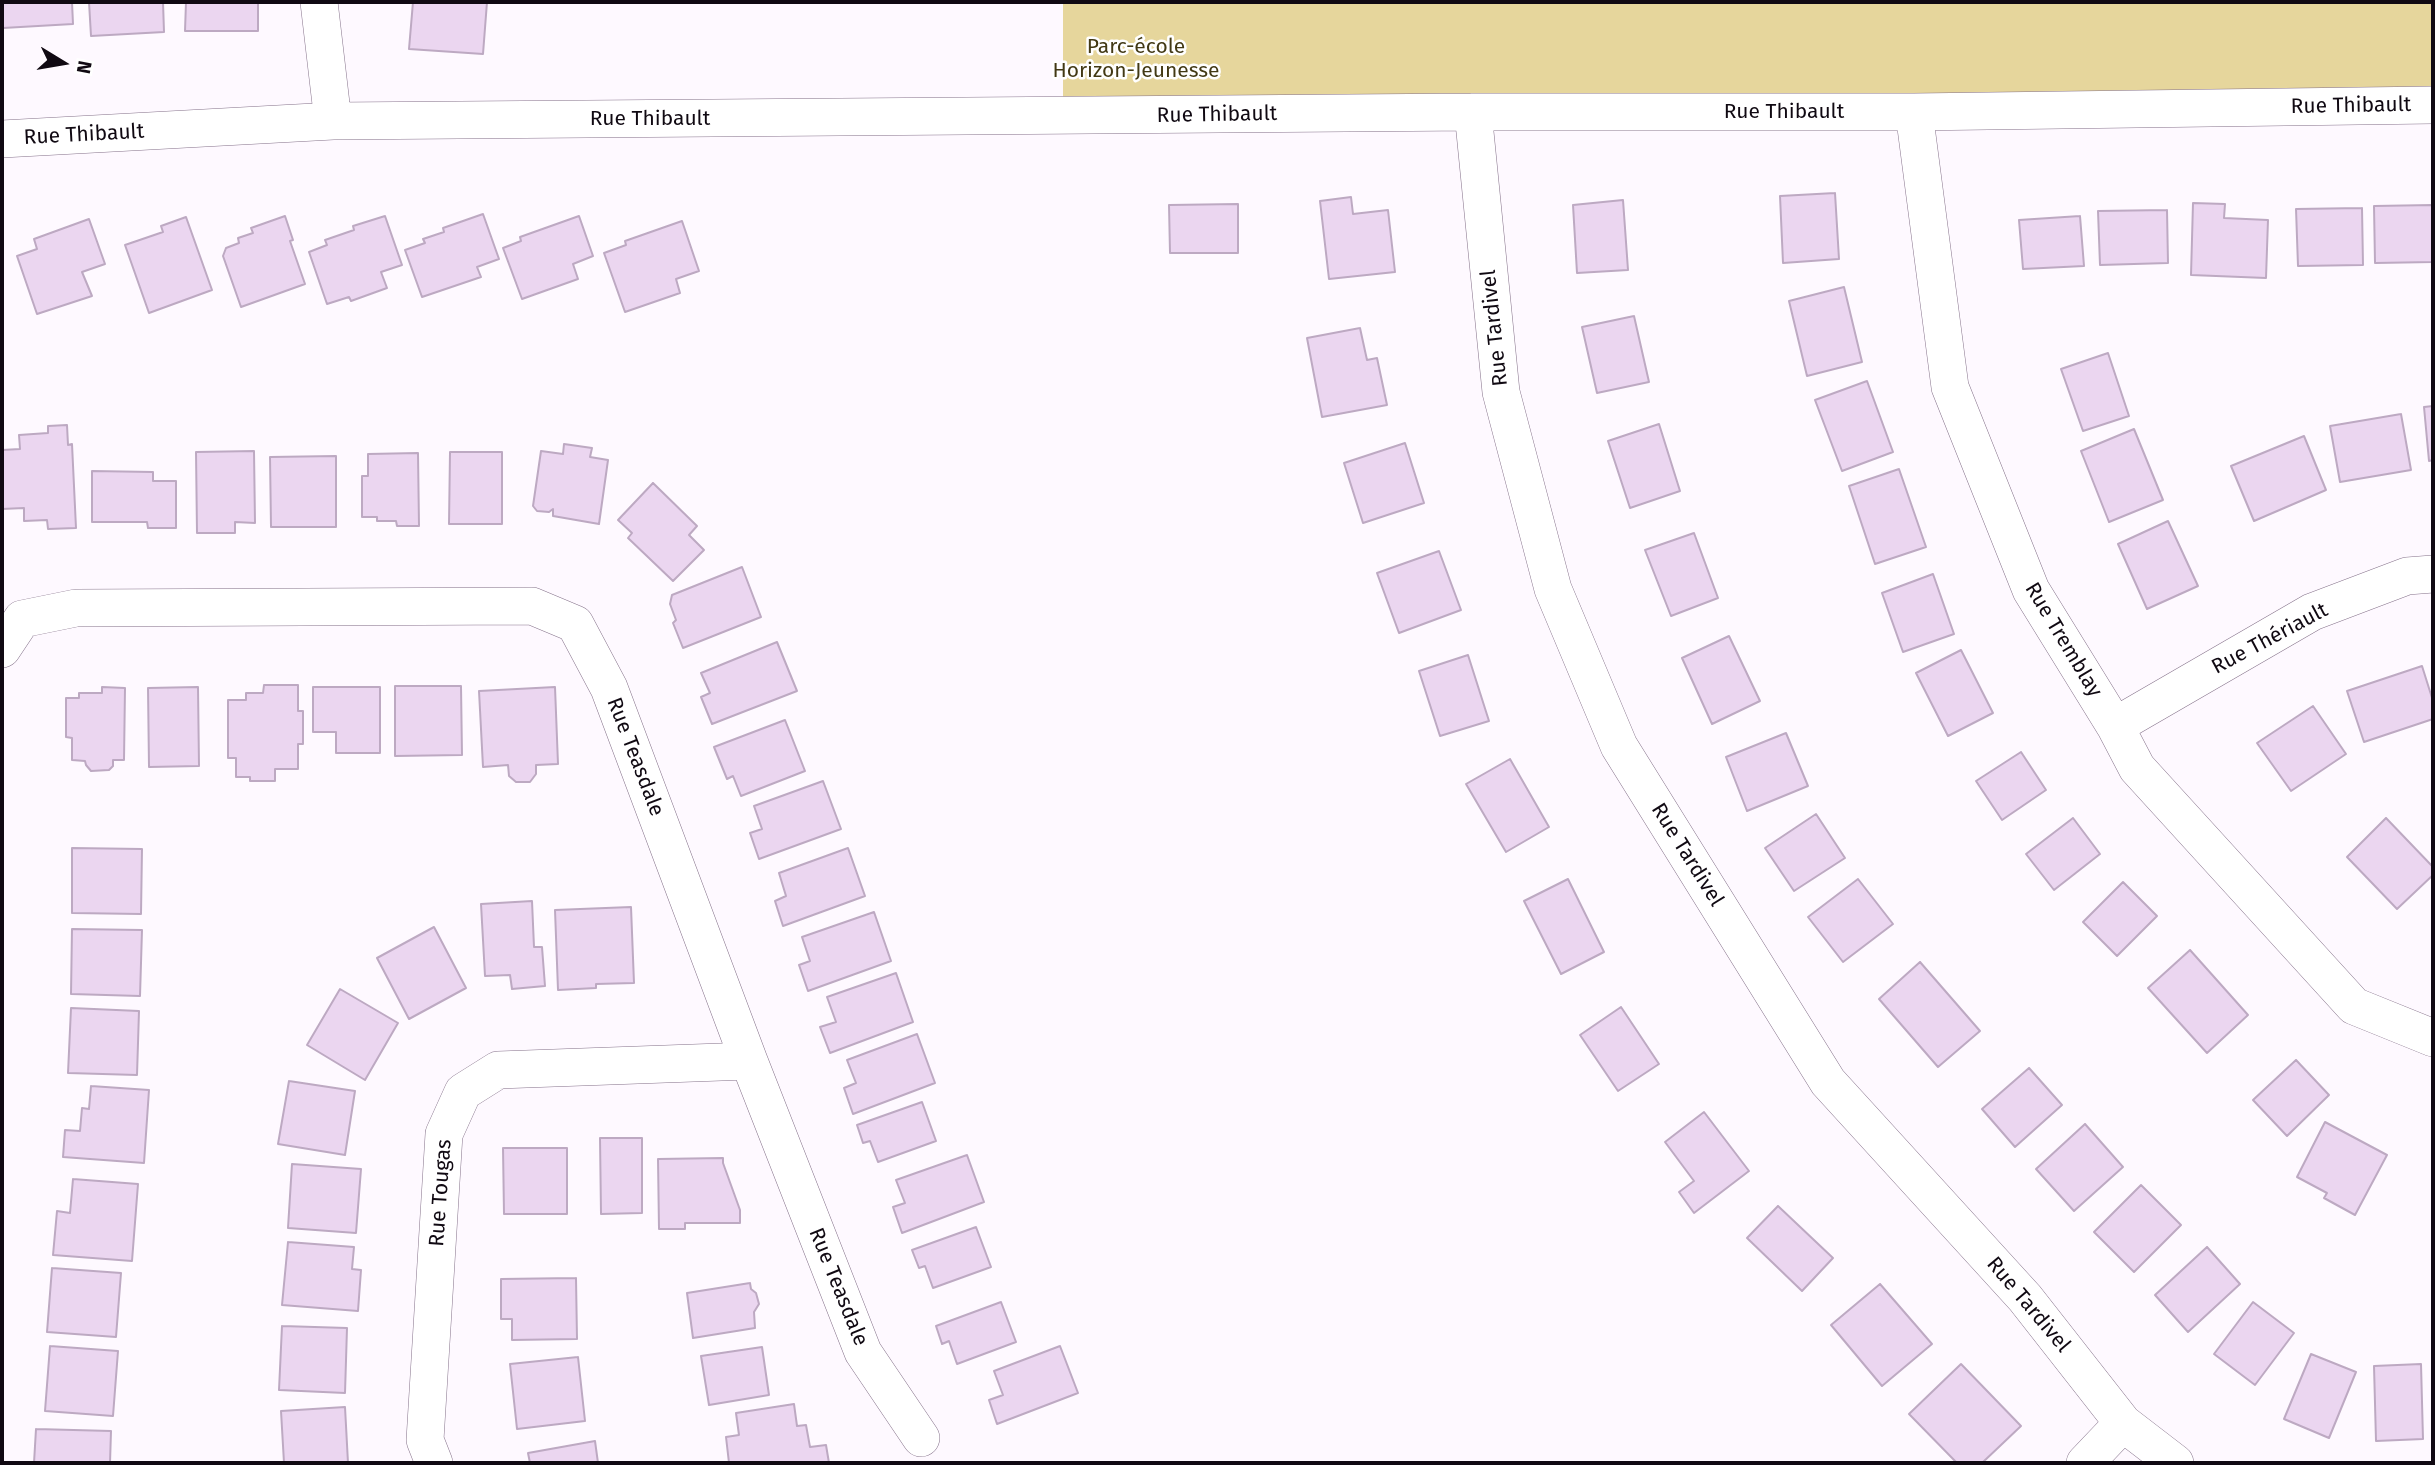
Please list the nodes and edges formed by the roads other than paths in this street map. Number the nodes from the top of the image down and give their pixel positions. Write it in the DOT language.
graph roads {
  1 [pos="319,2"];
  2 [pos="2433,106"];
  3 [pos="1473,112"];
  4 [pos="1914,112"];
  5 [pos="333,121"];
  6 [pos="2,139"];
  7 [pos="2433,574"];
  8 [pos="2,649"];
  9 [pos="2115,726"];
  10 [pos="2433,1038"];
  11 [pos="749,1061"];
  12 [pos="2123,1423"];
  13 [pos="921,1438"];
  14 [pos="433,1463"];
  15 [pos="2085,1463"];
  16 [pos="2175,1463"];
  1 -- 5 [label="street"];
  2 -- 4 [label="street, Rue Thibault"];
  3 -- 4 [label="street, Rue Thibault"];
  3 -- 5 [label="street, Rue Thibault"];
  3 -- 12 [label="street, Rue Tardivel"];
  4 -- 9 [label="street, Rue Tremblay"];
  5 -- 6 [label="street, Rue Thibault"];
  7 -- 9 [label="street, Rue Thériault"];
  8 -- 11 [label="street, Rue Teasdale"];
  9 -- 10 [label="street, Rue Tremblay"];
  11 -- 13 [label="street, Rue Teasdale"];
  11 -- 14 [label="street, Rue Tougas"];
  12 -- 15 [label="street"];
  12 -- 16 [label="street, Rue Tardivel"];
}
